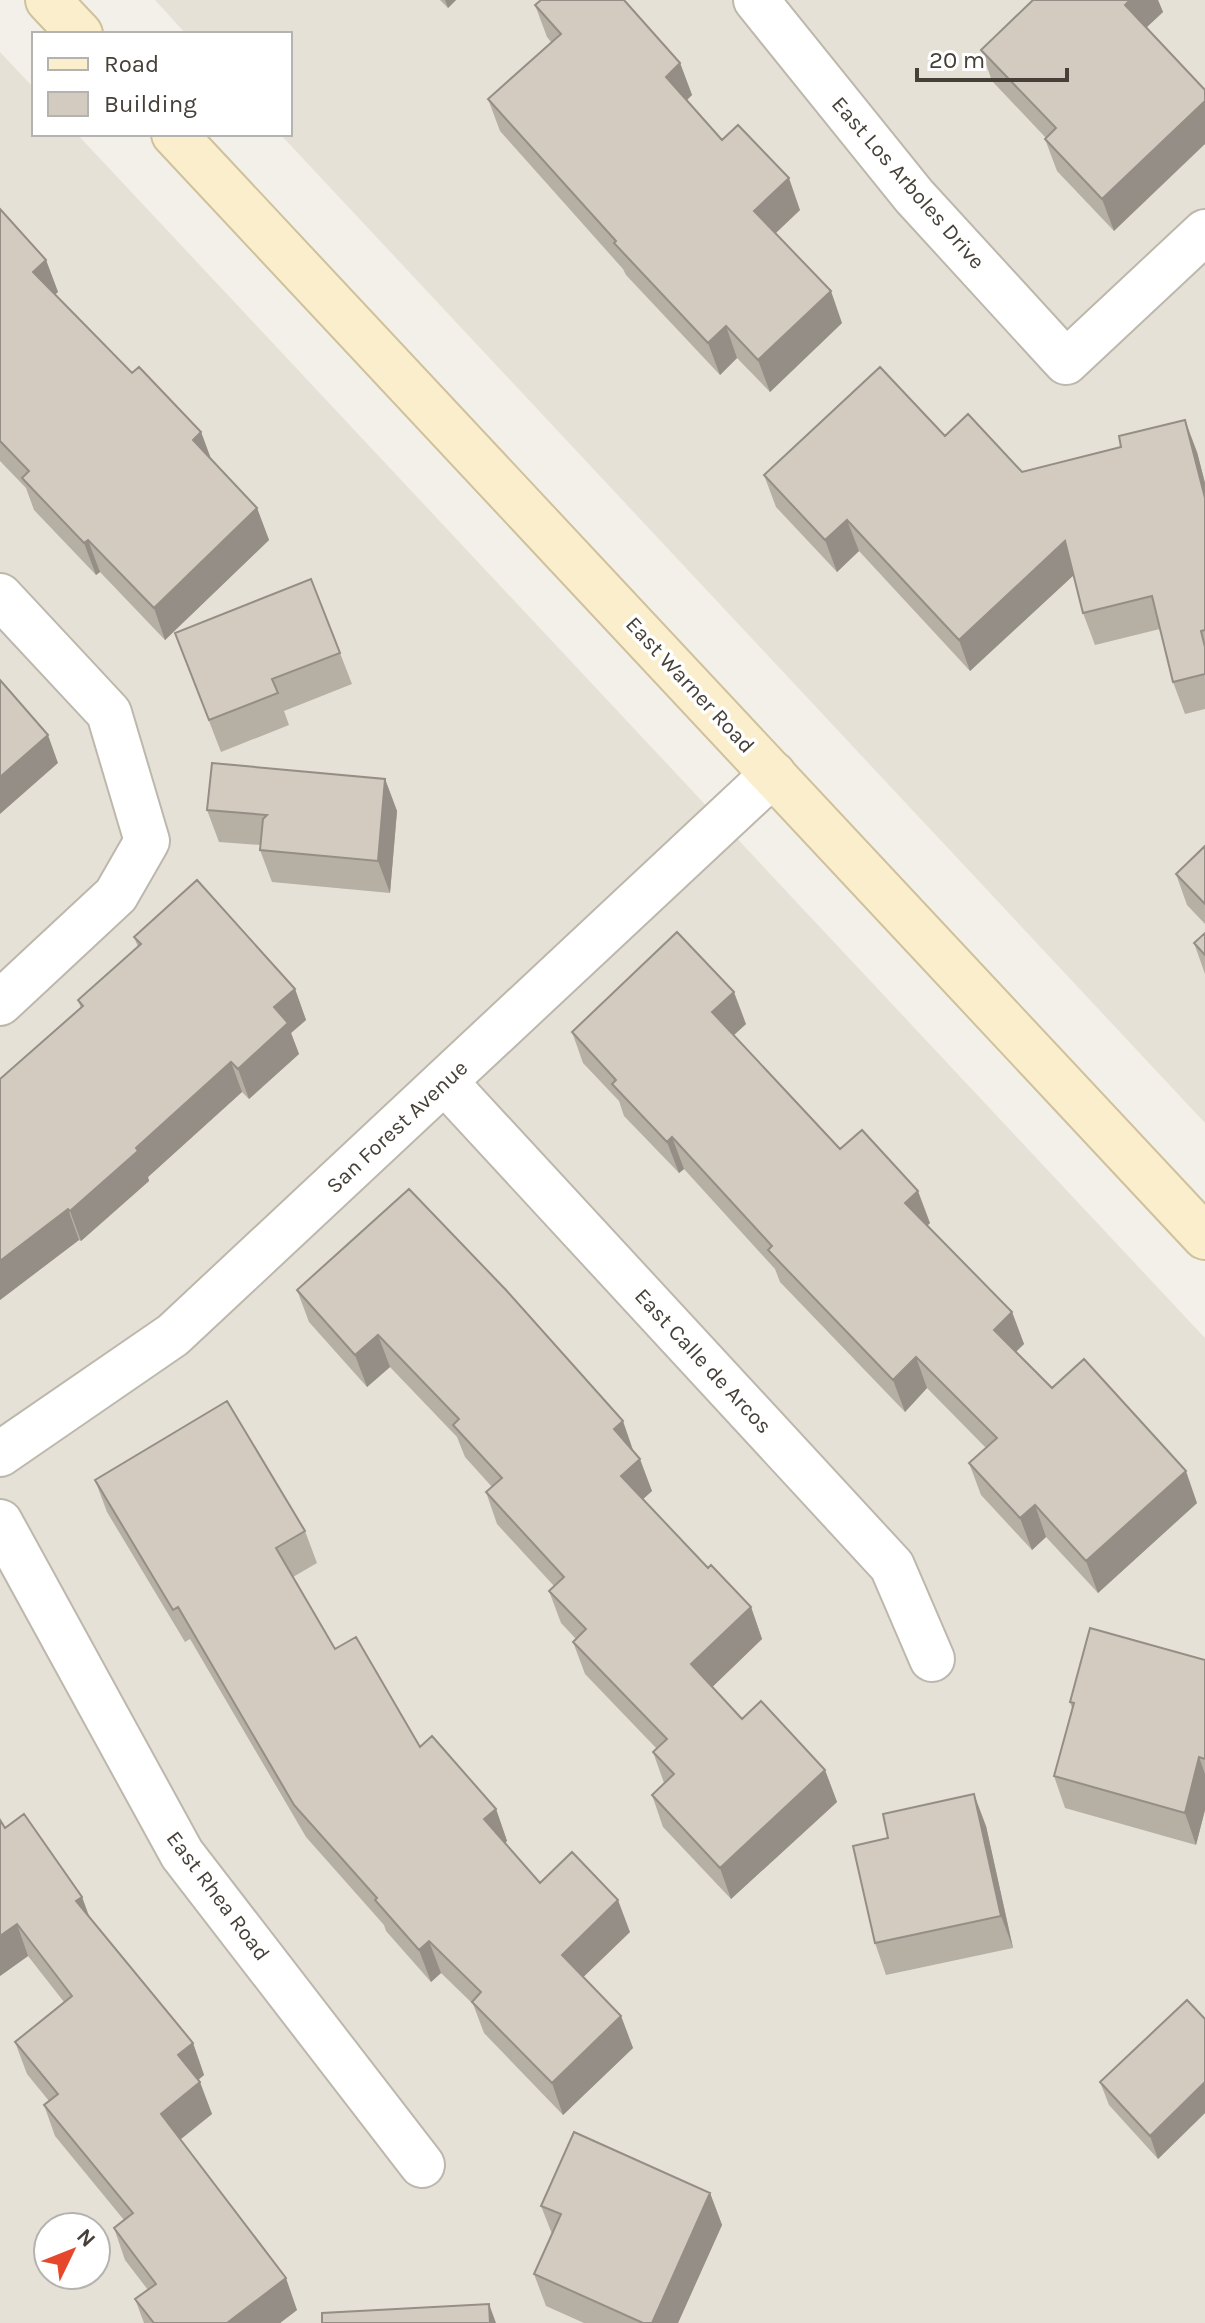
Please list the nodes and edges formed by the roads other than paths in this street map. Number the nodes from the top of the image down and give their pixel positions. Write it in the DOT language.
graph roads {
  1 [pos="48,0"];
  2 [pos="756,0"];
  3 [pos="78,32"];
  4 [pos="176,136"];
  5 [pos="1205,232"];
  6 [pos="0,596"];
  7 [pos="773,774"];
  8 [pos="0,1003"];
  9 [pos="445,1082"];
  10 [pos="1205,1237"];
  11 [pos="0,1454"];
  12 [pos="0,1522"];
  13 [pos="932,1659"];
  14 [pos="422,2165"];
  1 -- 3 [label="main road"];
  2 -- 5 [label="street, East Los Arboles Drive"];
  4 -- 7 [label="main road, East Warner Road"];
  6 -- 8 [label="street"];
  7 -- 9 [label="street, San Forest Avenue"];
  7 -- 10 [label="main road, East Warner Road"];
  9 -- 11 [label="street, San Forest Avenue"];
  9 -- 13 [label="street, East Calle de Arcos"];
  12 -- 14 [label="street, East Rhea Road"];
}
